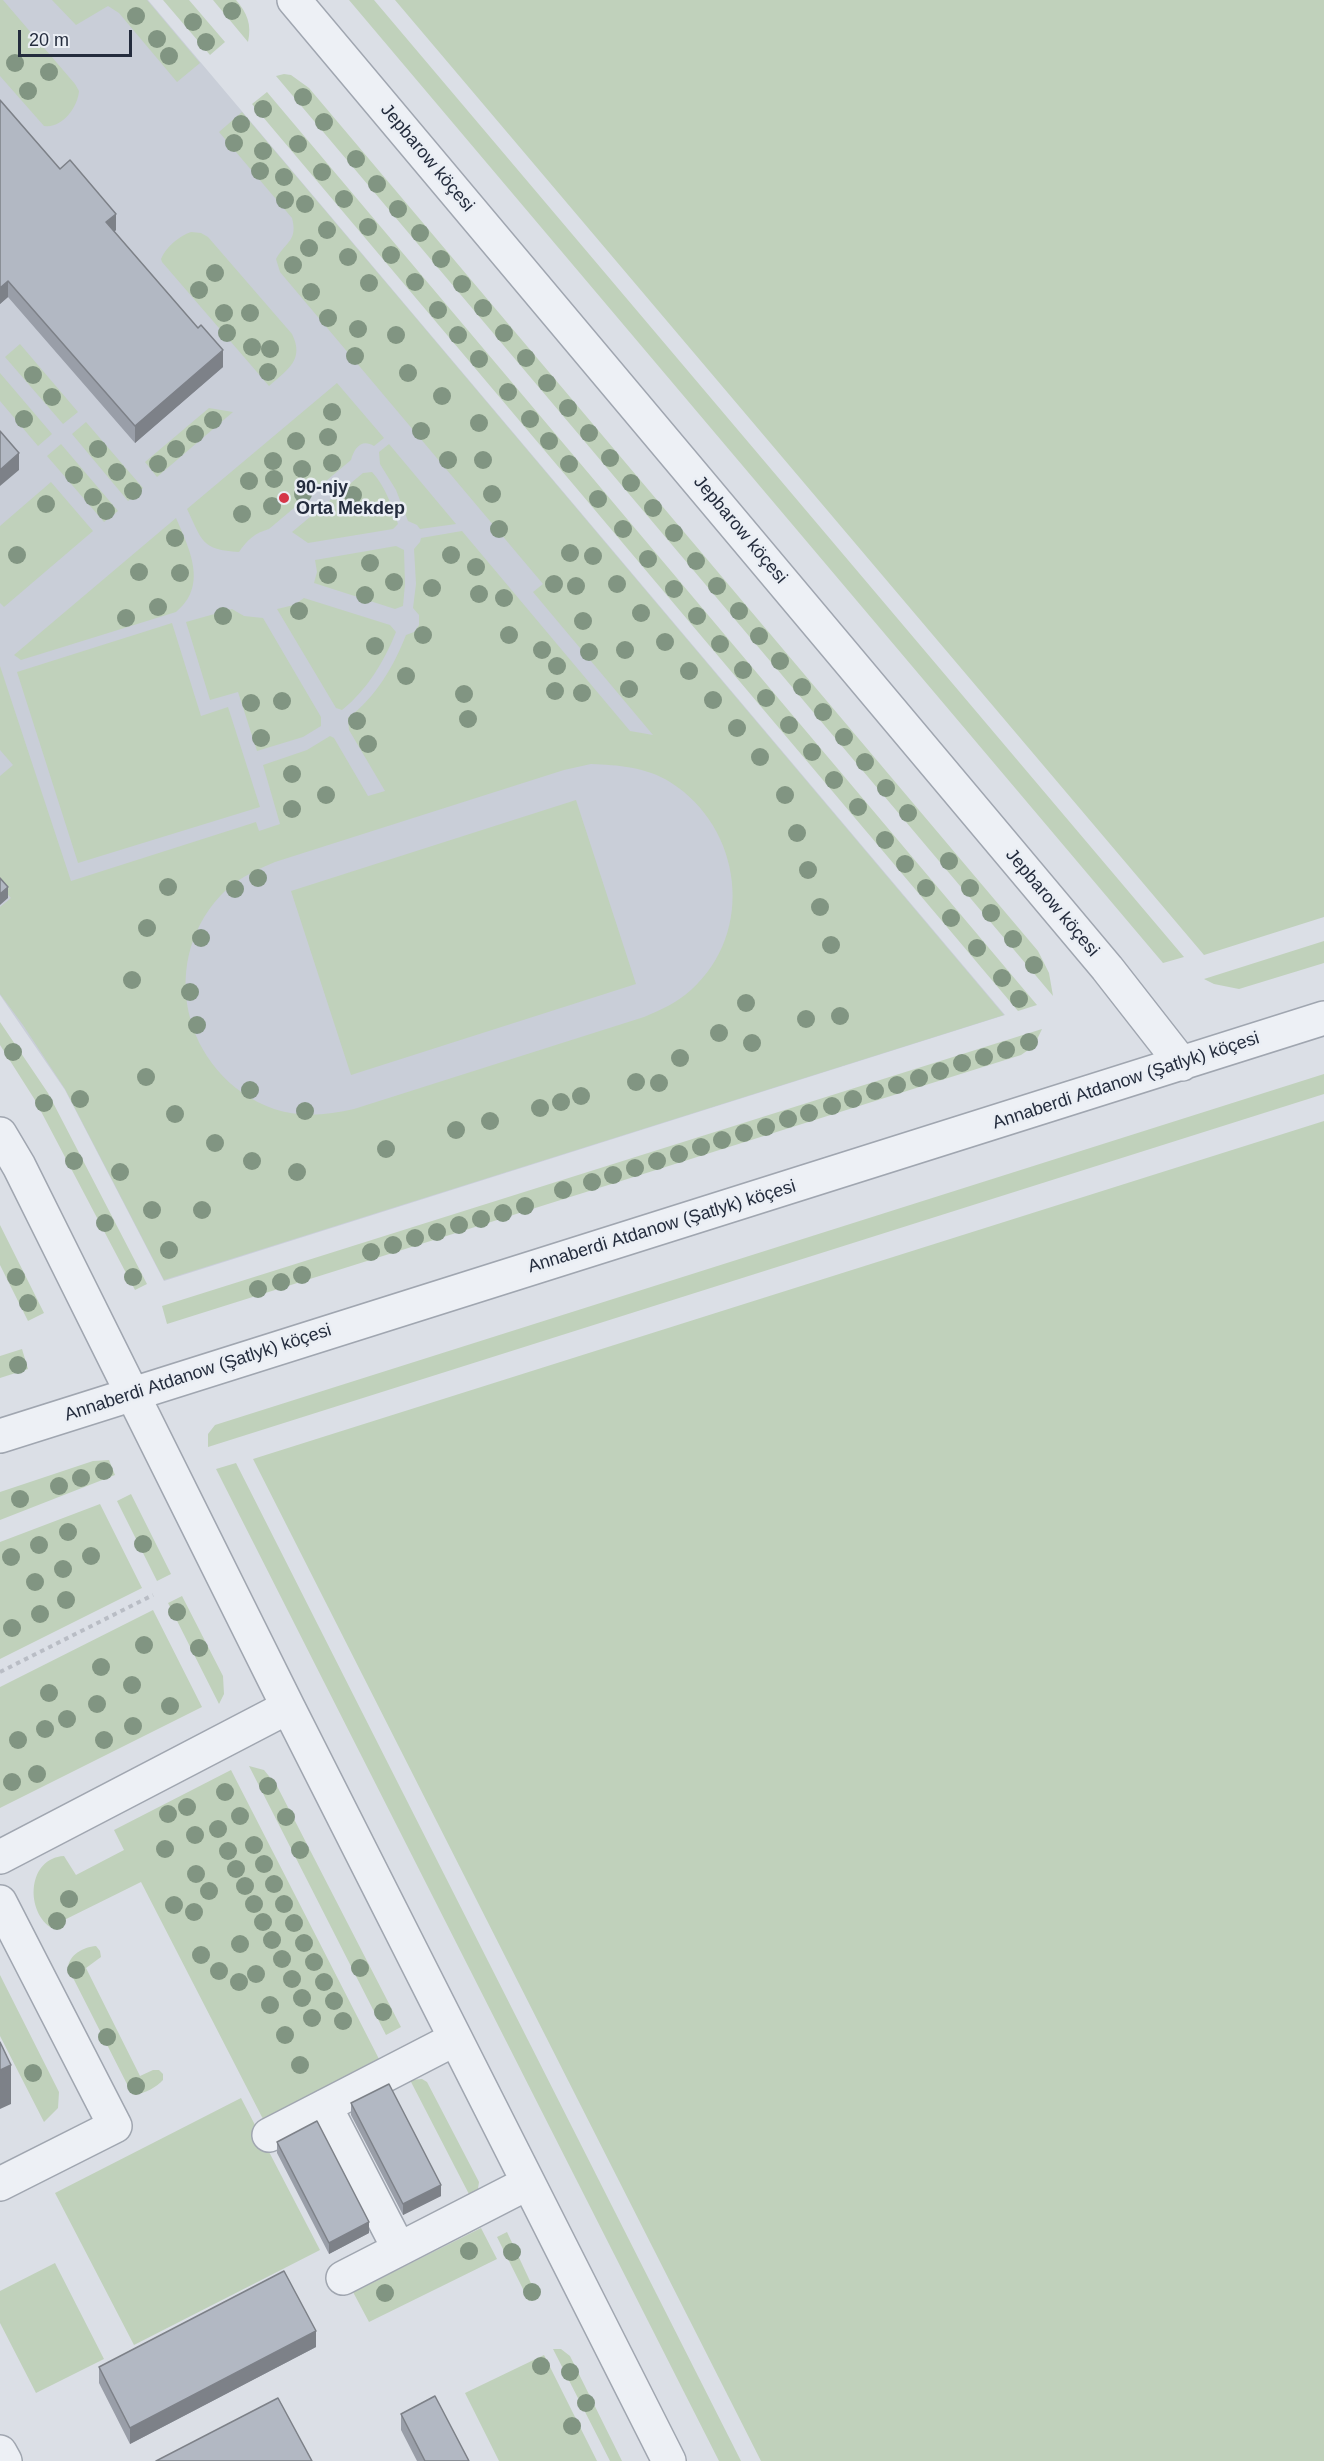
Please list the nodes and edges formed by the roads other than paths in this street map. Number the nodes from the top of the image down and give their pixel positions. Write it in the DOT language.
graph roads {
  1 [pos="294,0"];
  2 [pos="1324,1018"];
  3 [pos="1182,1064"];
  4 [pos="0,1134"];
  5 [pos="133,1394"];
  6 [pos="0,1436"];
  7 [pos="288,1707"];
  8 [pos="0,1857"];
  9 [pos="0,1902"];
  10 [pos="455,2039"];
  11 [pos="325,2106"];
  12 [pos="269,2135"];
  13 [pos="528,2183"];
  14 [pos="0,2184"];
  15 [pos="399,2249"];
  16 [pos="343,2278"];
  17 [pos="0,2452"];
  18 [pos="5,2461"];
  19 [pos="669,2461"];
  1 -- 3 [label="street, Jepbarow köçesi"];
  2 -- 3 [label="street, Annaberdi Atdanow (Şatlyk) köçesi"];
  3 -- 5 [label="street, Annaberdi Atdanow (Şatlyk) köçesi"];
  4 -- 5 [label="street"];
  5 -- 6 [label="street, Annaberdi Atdanow (Şatlyk) köçesi"];
  5 -- 7 [label="street"];
  7 -- 8 [label="street"];
  7 -- 10 [label="street"];
  9 -- 14 [label="street"];
  10 -- 11 [label="street"];
  10 -- 13 [label="street"];
  11 -- 12 [label="street"];
  11 -- 15 [label="street"];
  13 -- 15 [label="street"];
  13 -- 19 [label="street"];
  15 -- 16 [label="street"];
  17 -- 18 [label="street"];
}
